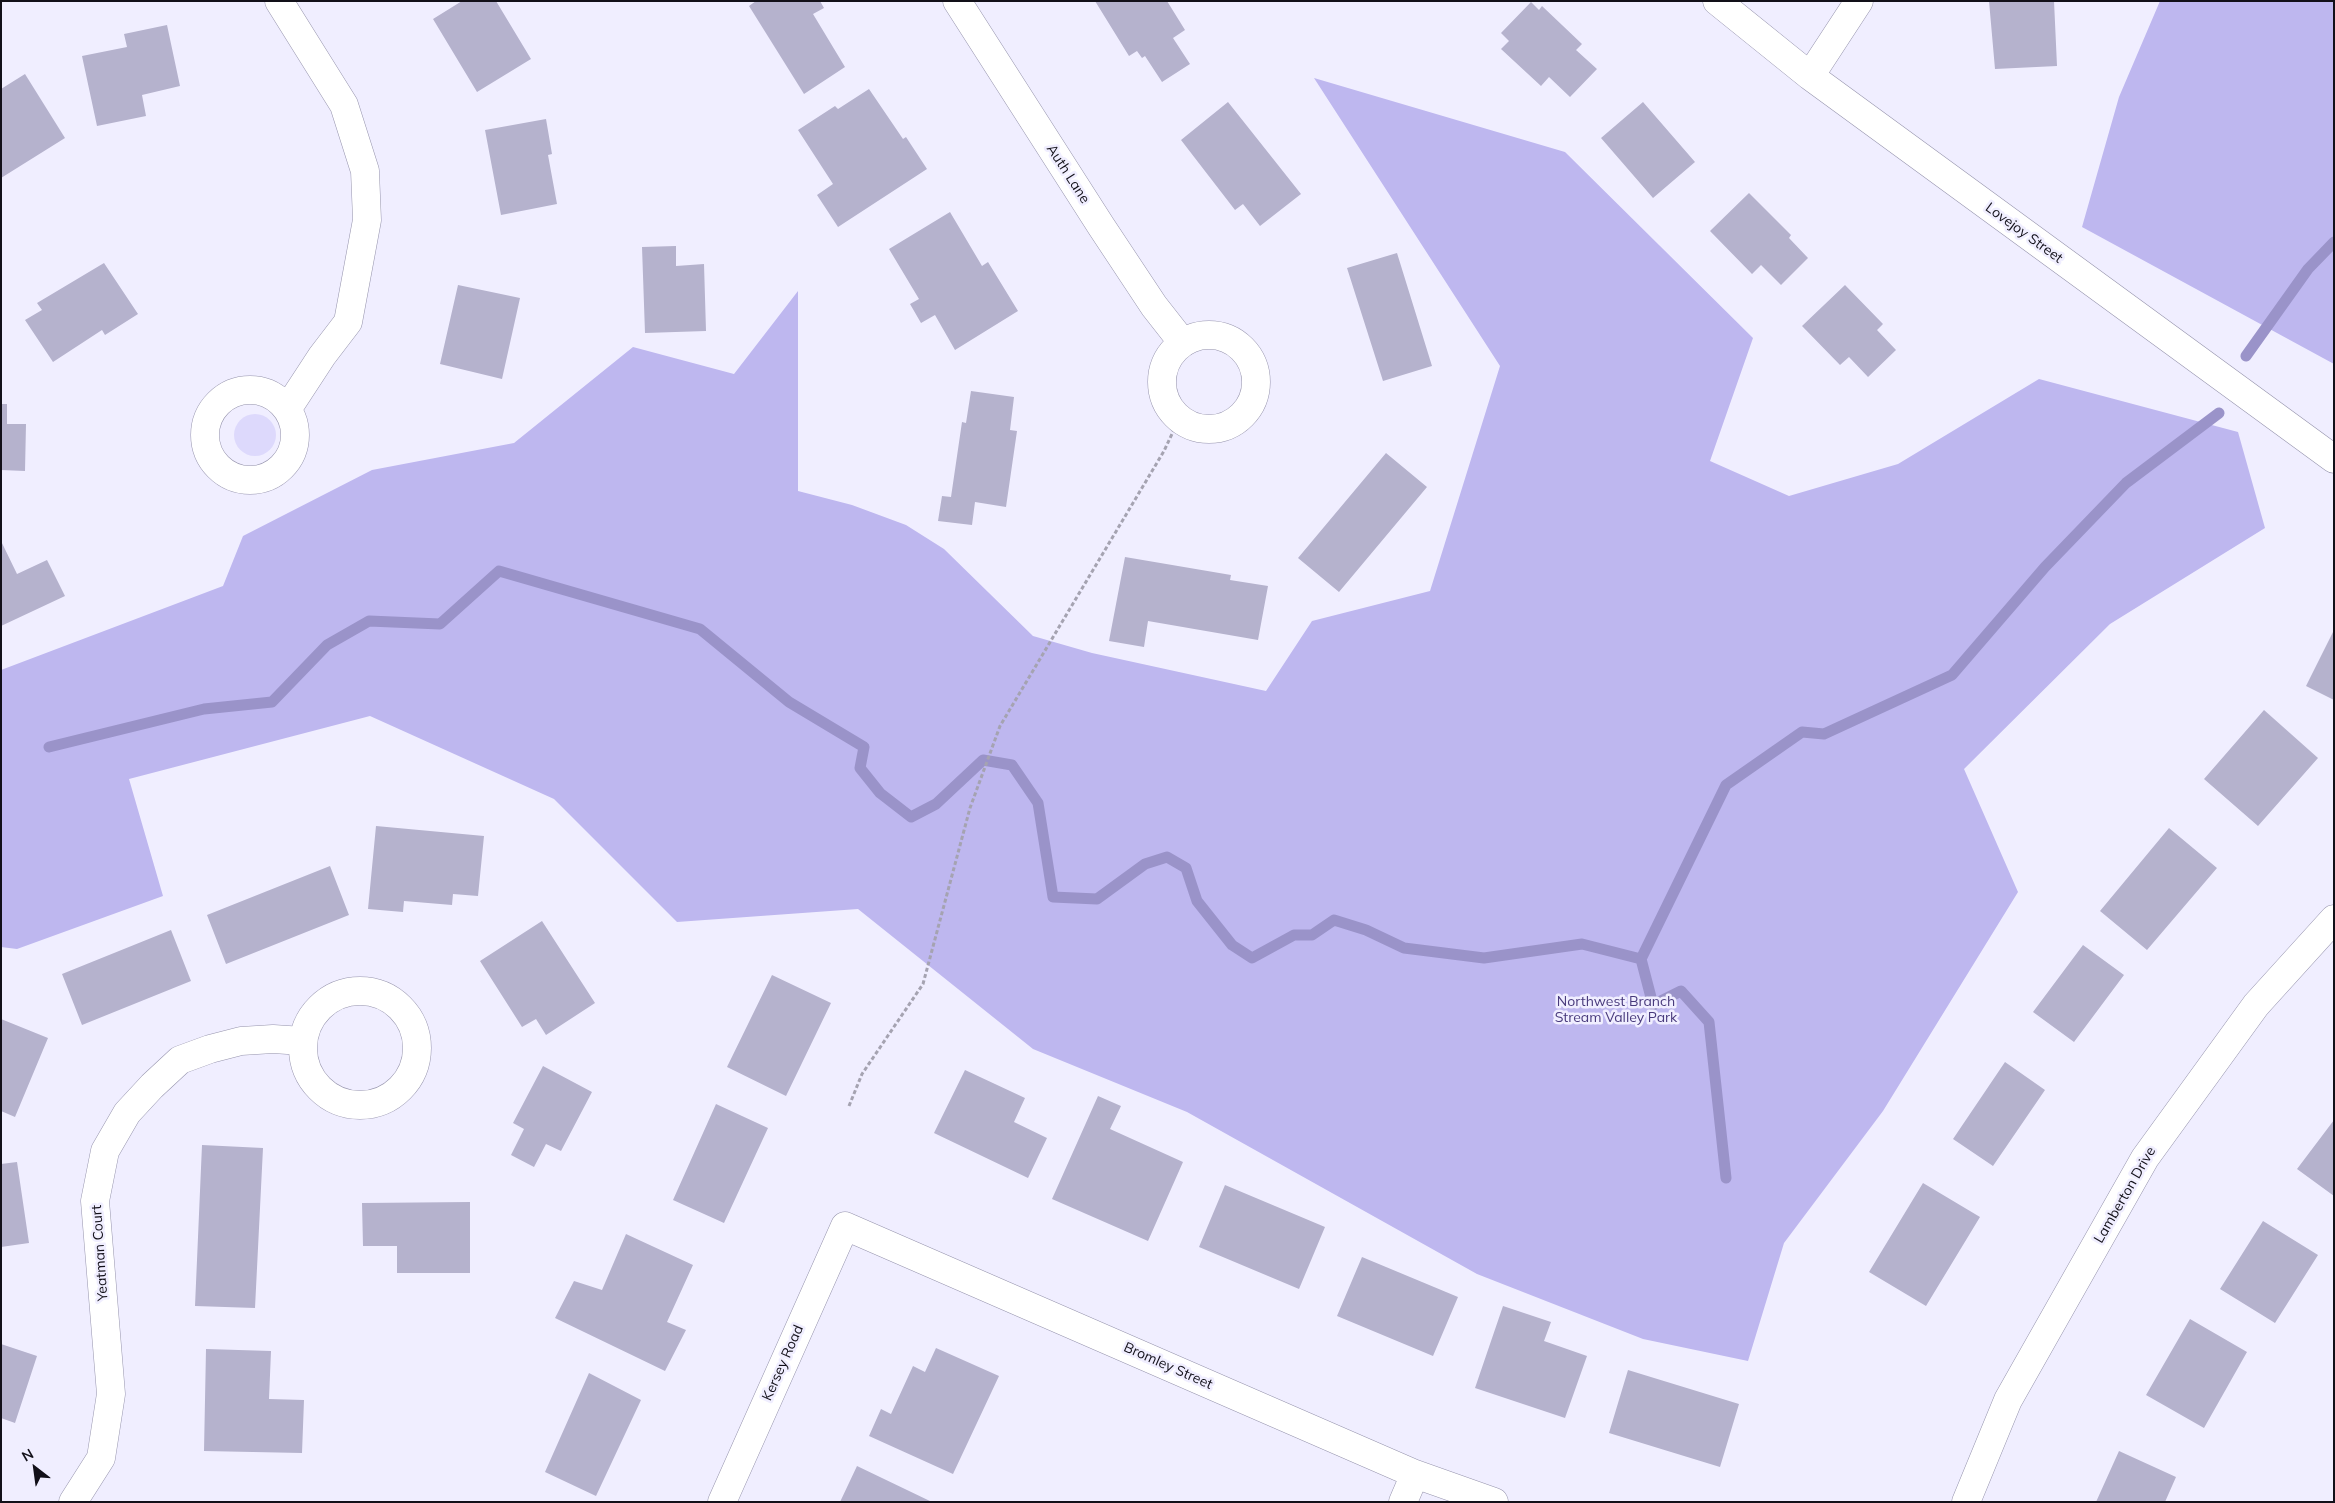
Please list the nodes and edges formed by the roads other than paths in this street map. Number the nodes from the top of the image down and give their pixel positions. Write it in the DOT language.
graph roads {
  1 [pos="278,1"];
  2 [pos="957,1"];
  3 [pos="1717,1"];
  4 [pos="1859,1"];
  5 [pos="1810,76"];
  6 [pos="1183,343"];
  7 [pos="288,408"];
  8 [pos="2334,459"];
  9 [pos="2334,919"];
  10 [pos="302,1041"];
  11 [pos="845,1226"];
  12 [pos="1415,1474"];
  13 [pos="73,1502"];
  14 [pos="722,1502"];
  15 [pos="1403,1502"];
  16 [pos="1494,1502"];
  17 [pos="1966,1502"];
  1 -- 7 [label="street"];
  2 -- 6 [label="street, Auth Lane"];
  3 -- 5 [label="street, Lovejoy Street"];
  4 -- 5 [label="street"];
  5 -- 8 [label="street, Lovejoy Street"];
  6 -- 6 [label="street"];
  9 -- 17 [label="street, Lamberton Drive"];
  10 -- 10 [label="street"];
  10 -- 13 [label="street, Yeatman Court"];
  11 -- 12 [label="street, Bromley Street"];
  11 -- 14 [label="street, Kersey Road"];
  12 -- 15 [label="street"];
  12 -- 16 [label="street, Bromley Street"];
}
